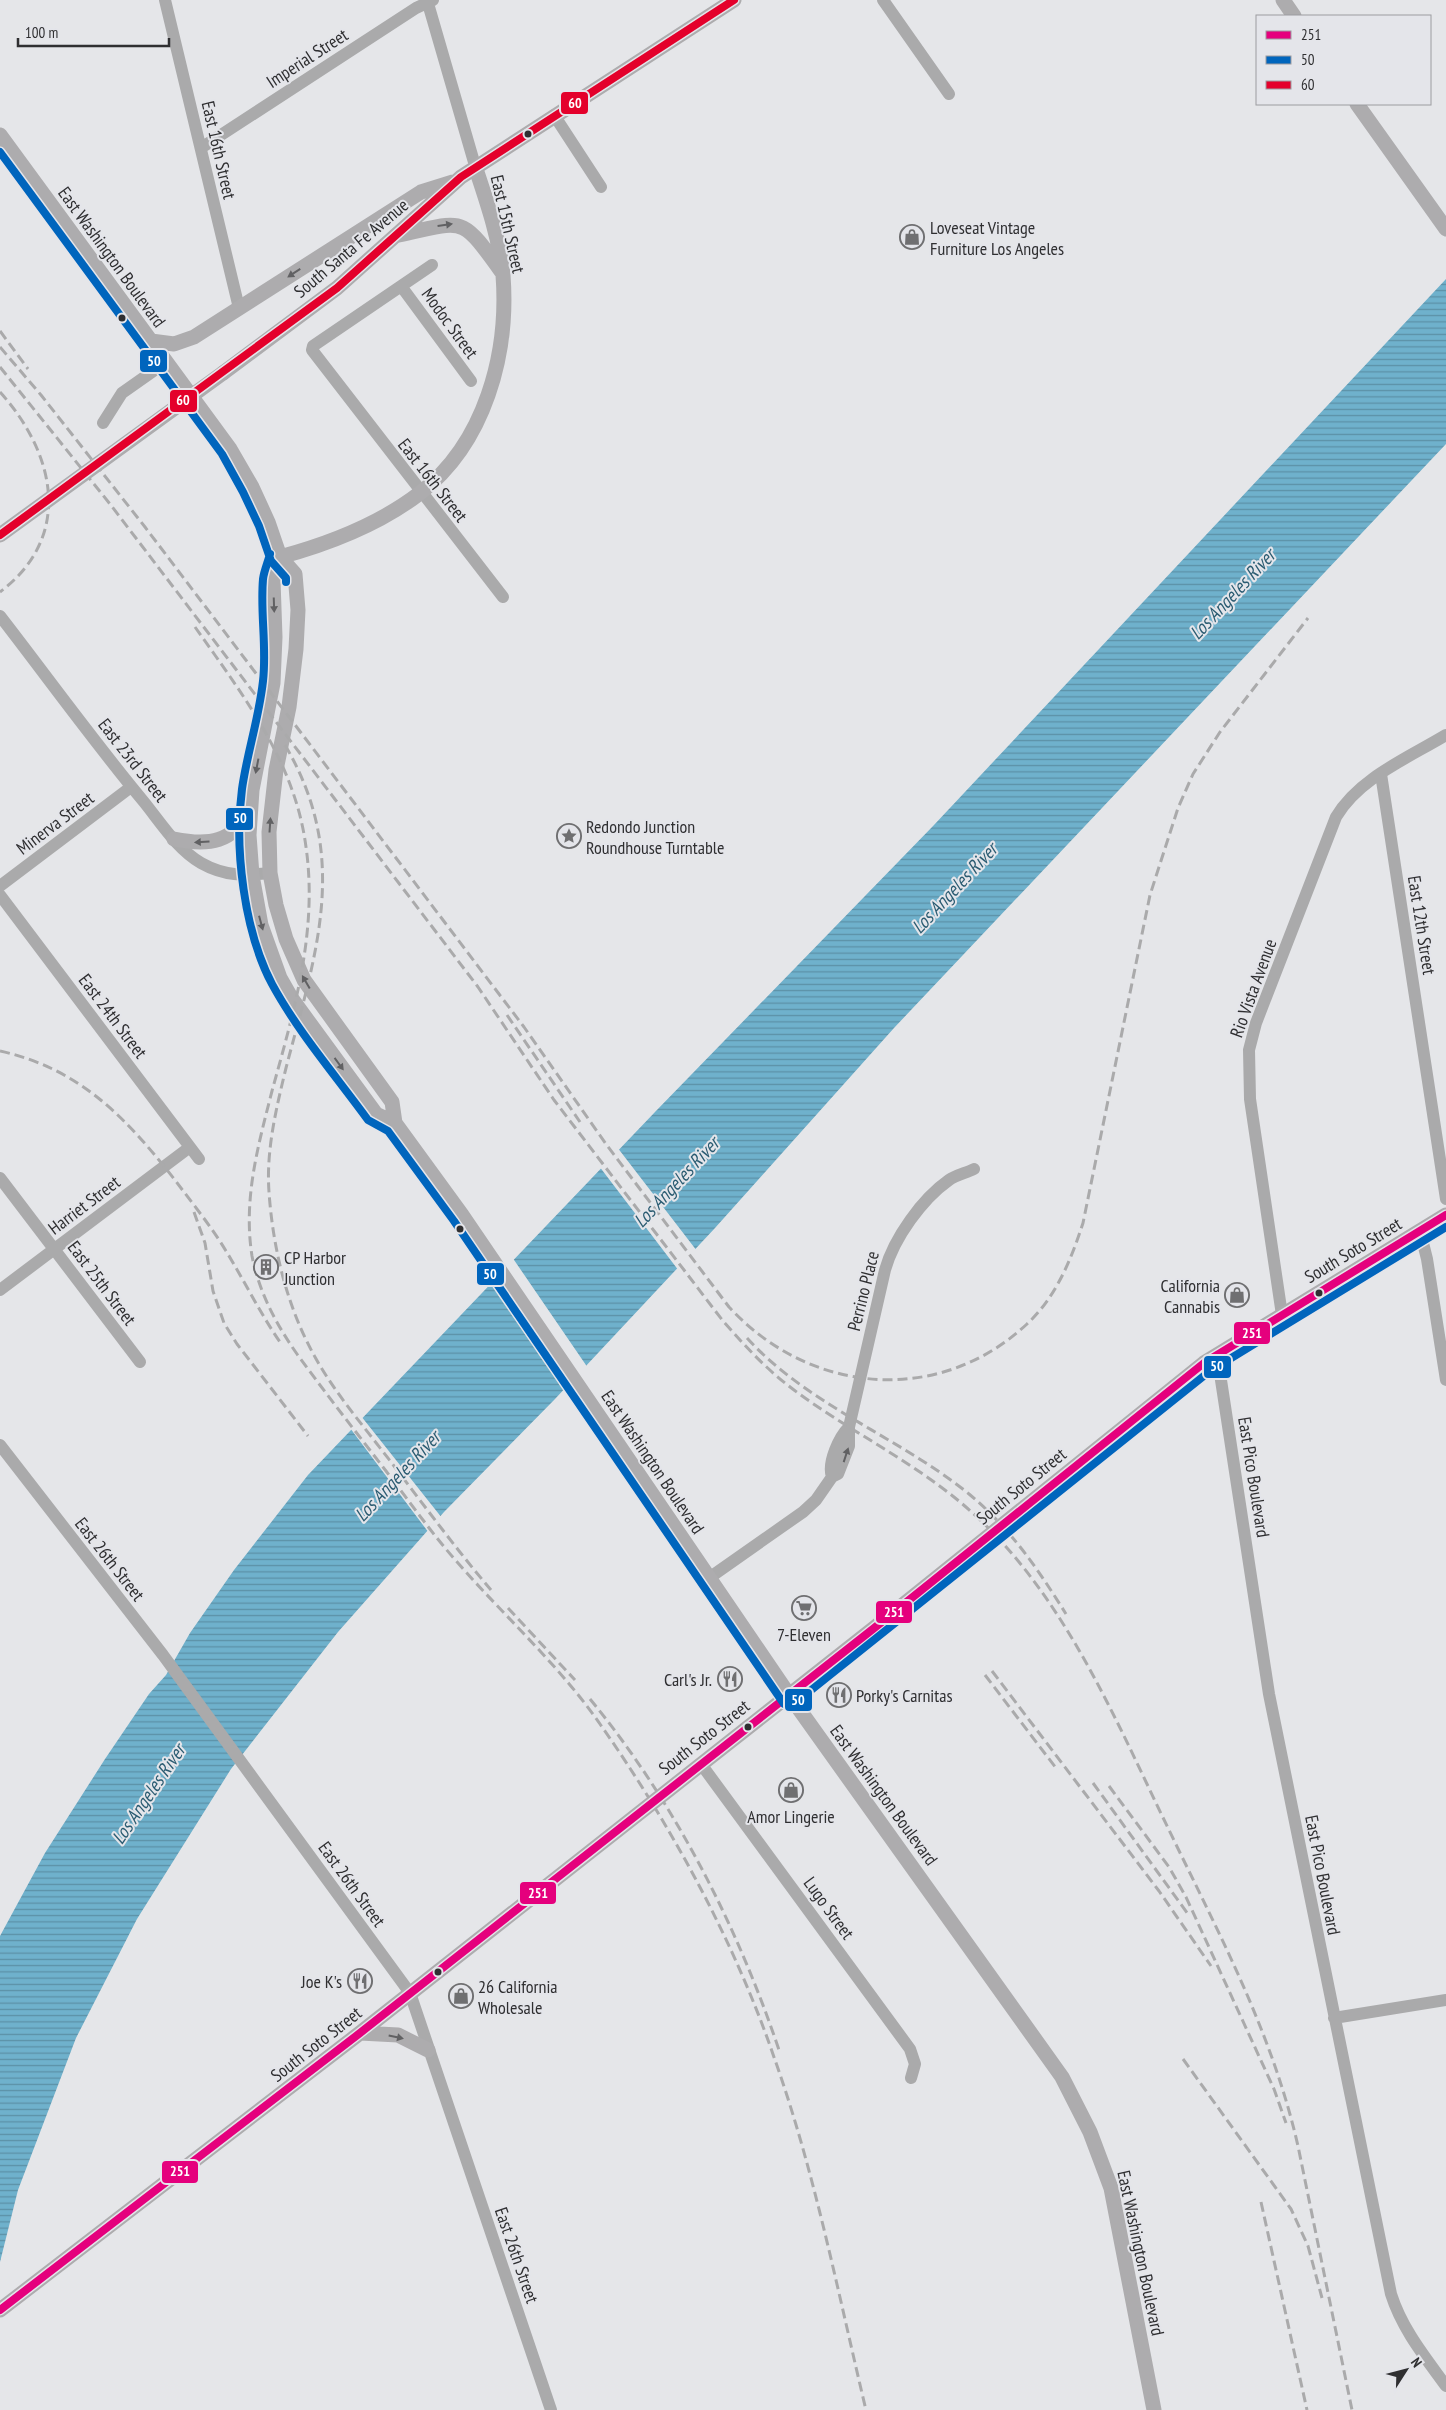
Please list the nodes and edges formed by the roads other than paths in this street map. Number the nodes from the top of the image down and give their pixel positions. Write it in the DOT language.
graph roads {
  1 [pos="165,0"];
  2 [pos="883,0"];
  3 [pos="1283,0"];
  4 [pos="429,1"];
  5 [pos="731,1"];
  6 [pos="1293,15"];
  7 [pos="948,94"];
  8 [pos="1358,105"];
  9 [pos="554,115"];
  10 [pos="0,135"];
  11 [pos="201,148"];
  12 [pos="476,168"];
  13 [pos="457,181"];
  14 [pos="601,187"];
  15 [pos="1446,229"];
  16 [pos="397,235"];
  17 [pos="432,265"];
  18 [pos="503,274"];
  19 [pos="401,286"];
  20 [pos="239,308"];
  21 [pos="151,341"];
  22 [pos="166,362"];
  23 [pos="471,381"];
  24 [pos="103,423"];
  25 [pos="421,492"];
  26 [pos="0,535"];
  27 [pos="280,557"];
  28 [pos="502,598"];
  29 [pos="0,616"];
  30 [pos="1446,735"];
  31 [pos="1381,774"];
  32 [pos="131,787"];
  33 [pos="250,808"];
  34 [pos="174,840"];
  35 [pos="270,873"];
  36 [pos="252,875"];
  37 [pos="0,886"];
  38 [pos="0,895"];
  39 [pos="395,1123"];
  40 [pos="190,1147"];
  41 [pos="199,1158"];
  42 [pos="974,1169"];
  43 [pos="0,1178"];
  44 [pos="1446,1199"];
  45 [pos="1446,1215"];
  46 [pos="1420,1231"];
  47 [pos="54,1249"];
  48 [pos="0,1290"];
  49 [pos="1282,1315"];
  50 [pos="1217,1354"];
  51 [pos="140,1362"];
  52 [pos="1446,1380"];
  53 [pos="0,1445"];
  54 [pos="710,1578"];
  55 [pos="789,1695"];
  56 [pos="701,1764"];
  57 [pos="410,1993"];
  58 [pos="1446,2000"];
  59 [pos="1334,2018"];
  60 [pos="360,2034"];
  61 [pos="428,2050"];
  62 [pos="911,2078"];
  63 [pos="0,2310"];
  64 [pos="1446,2386"];
  65 [pos="550,2410"];
  66 [pos="1154,2410"];
  1 -- 11 [label="street, East 16th Street"];
  2 -- 7 [label="street"];
  3 -- 6 [label="main road"];
  4 -- 11 [label="street, Imperial Street"];
  4 -- 12 [label="street, East 15th Street"];
  5 -- 9 [label="main road, South Santa Fe Avenue"];
  8 -- 15 [label="main road"];
  9 -- 12 [label="main road, South Santa Fe Avenue"];
  9 -- 14 [label="street"];
  10 -- 21 [label="main road, East Washington Boulevard"];
  11 -- 20 [label="street, East 16th Street"];
  12 -- 13 [label="main road, South Santa Fe Avenue"];
  12 -- 18 [label="main road, East 15th Street"];
  13 -- 16 [label="main road, South Santa Fe Avenue"];
  13 -- 20 [label="main road, one-way"];
  16 -- 18 [label="main road, one-way"];
  16 -- 26 [label="main road, South Santa Fe Avenue, bridge"];
  17 -- 19 [label="street"];
  18 -- 25 [label="main road, East 15th Street"];
  19 -- 23 [label="street, Modoc Street"];
  19 -- 25 [label="street, East 16th Street"];
  20 -- 21 [label="main road"];
  21 -- 22 [label="main road, East Washington Boulevard"];
  22 -- 24 [label="street"];
  22 -- 27 [label="main road, East Washington Boulevard"];
  25 -- 27 [label="main road, East 15th Street"];
  25 -- 28 [label="street, East 16th Street"];
  27 -- 33 [label="main road, East Washington Boulevard, one-way"];
  35 -- 27 [label="main road, East Washington Boulevard, one-way"];
  29 -- 32 [label="street, East 23rd Street"];
  30 -- 31 [label="street, Rio Vista Avenue"];
  31 -- 44 [label="street, East 12th Street"];
  31 -- 49 [label="street, Rio Vista Avenue"];
  32 -- 34 [label="street, East 23rd Street"];
  32 -- 37 [label="street, Minerva Street"];
  33 -- 34 [label="main road, one-way"];
  33 -- 36 [label="main road, East Washington Boulevard"];
  34 -- 36 [label="street, East 23rd Street"];
  35 -- 36 [label="street, East 23rd Street"];
  39 -- 35 [label="main road, East Washington Boulevard, one-way"];
  36 -- 39 [label="main road, East Washington Boulevard, one-way"];
  38 -- 40 [label="street, East 24th Street"];
  39 -- 54 [label="main road, East Washington Boulevard"];
  40 -- 41 [label="street, East 24th Street"];
  40 -- 47 [label="street, Harriet Street"];
  42 -- 54 [label="street, Perrino Place"];
  43 -- 47 [label="street, East 25th Street"];
  45 -- 46 [label="main road, South Soto Street"];
  46 -- 49 [label="main road, South Soto Street"];
  46 -- 52 [label="street"];
  47 -- 48 [label="street, Harriet Street"];
  47 -- 51 [label="street, East 25th Street"];
  49 -- 50 [label="main road, South Soto Street"];
  50 -- 55 [label="main road, South Soto Street"];
  50 -- 59 [label="street, East Pico Boulevard"];
  53 -- 57 [label="street, East 26th Street"];
  54 -- 55 [label="main road, East Washington Boulevard"];
  55 -- 56 [label="main road, South Soto Street"];
  55 -- 66 [label="main road, East Washington Boulevard"];
  56 -- 57 [label="main road, South Soto Street"];
  56 -- 62 [label="street, Lugo Street"];
  57 -- 60 [label="main road, South Soto Street"];
  57 -- 61 [label="street, East 26th Street"];
  58 -- 59 [label="street"];
  59 -- 64 [label="street, East Pico Boulevard"];
  60 -- 61 [label="main road, one-way"];
  60 -- 63 [label="main road, South Soto Street"];
  61 -- 65 [label="street, East 26th Street"];
}
